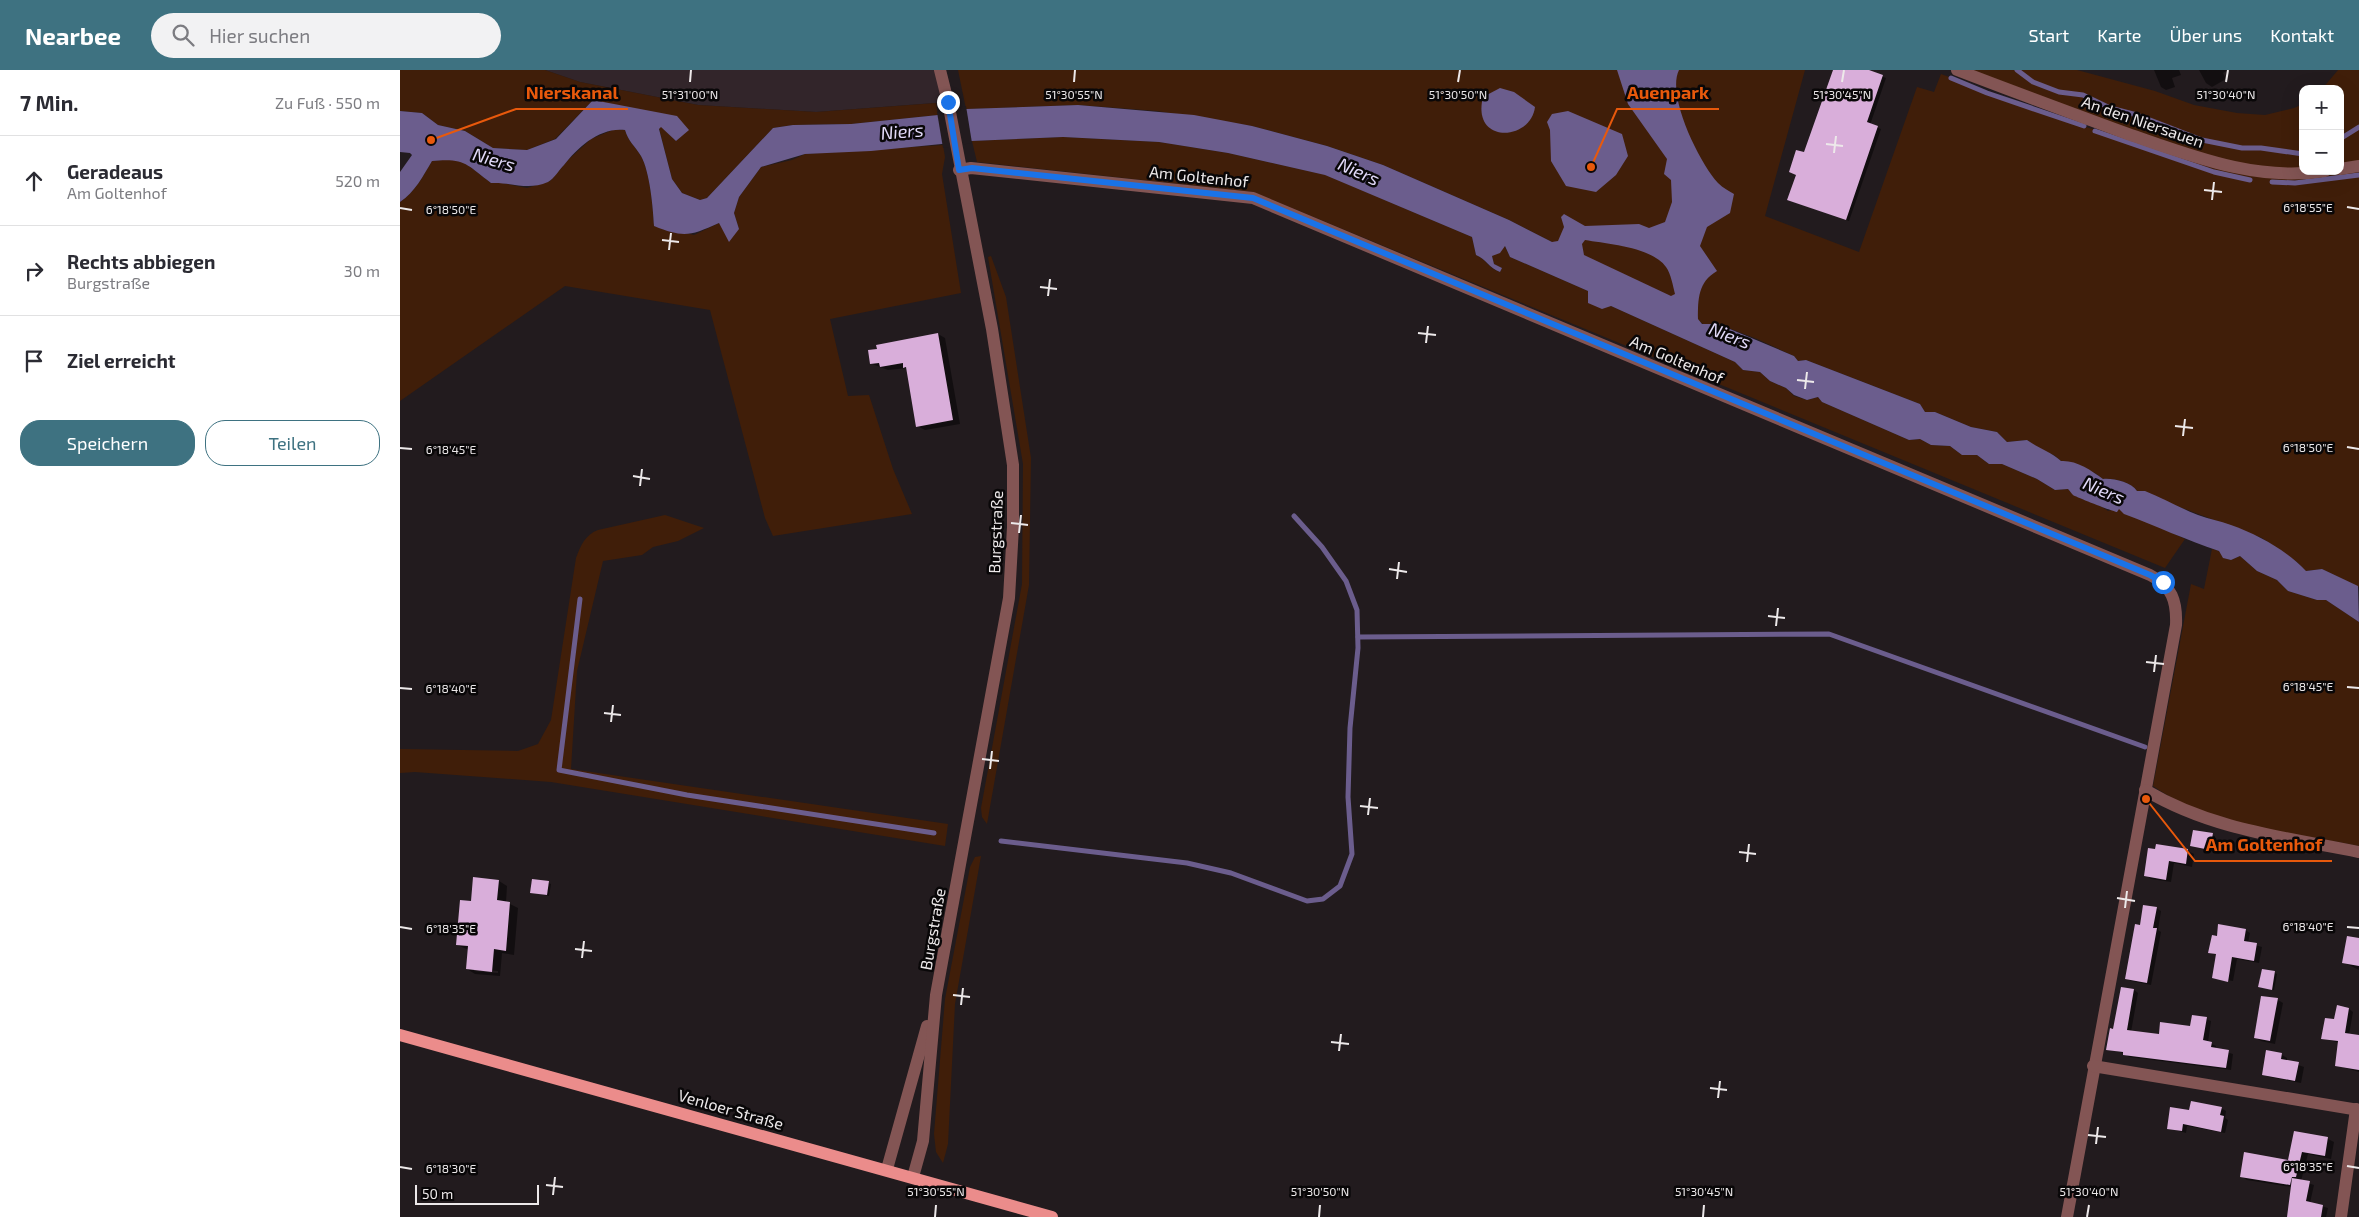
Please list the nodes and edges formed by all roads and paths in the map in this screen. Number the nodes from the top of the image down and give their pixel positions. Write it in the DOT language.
graph roads {
  1 [pos="940,70"];
  2 [pos="1957,70"];
  3 [pos="2359,166"];
  4 [pos="2344,168"];
  5 [pos="959,170"];
  6 [pos="2299,171"];
  7 [pos="2145,790"];
  8 [pos="2359,852"];
  9 [pos="936,994"];
  10 [pos="400,1034"];
  11 [pos="2093,1066"];
  12 [pos="2358,1110"];
  13 [pos="887,1169"];
  14 [pos="914,1177"];
  15 [pos="1052,1217"];
  16 [pos="2067,1217"];
  17 [pos="2341,1217"];
  1 -- 5 [label="street, Burgstraße"];
  2 -- 6 [label="street, An den Niersauen"];
  3 -- 4 [label="street"];
  5 -- 7 [label="street, Am Goltenhof"];
  5 -- 9 [label="street, Burgstraße"];
  7 -- 8 [label="street"];
  7 -- 11 [label="street, Am Goltenhof"];
  9 -- 13 [label="street, Burgstraße"];
  9 -- 14 [label="street, Burgstraße"];
  10 -- 13 [label="main road, Venloer Straße"];
  11 -- 12 [label="street"];
  11 -- 16 [label="street, Am Goltenhof"];
  12 -- 17 [label="street"];
  13 -- 14 [label="main road, Venloer Straße"];
  14 -- 15 [label="main road, Venloer Straße"];
}
